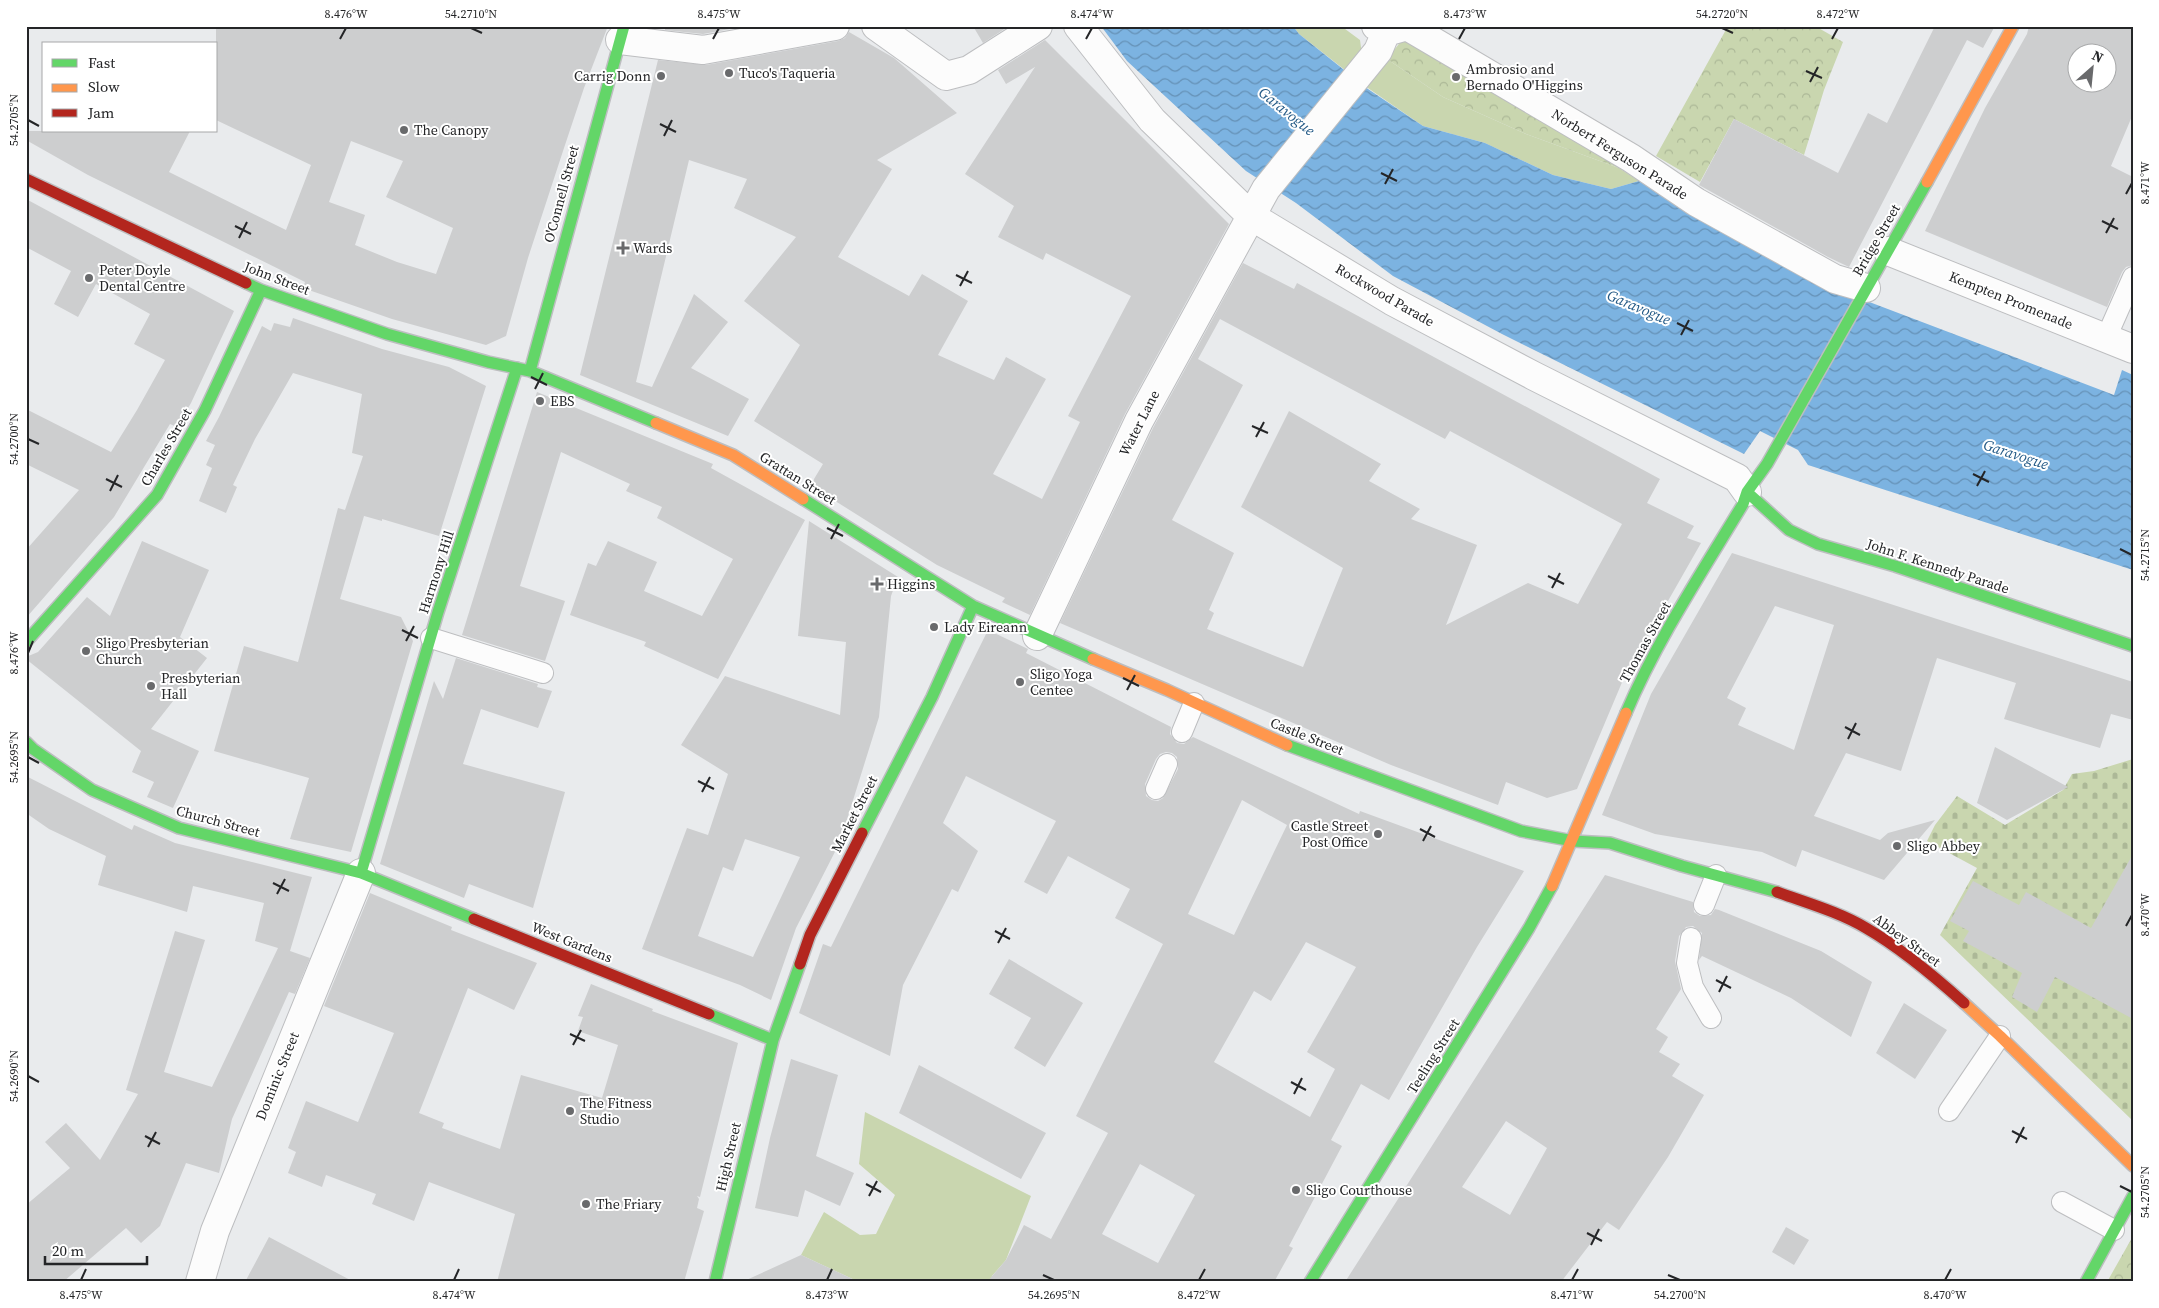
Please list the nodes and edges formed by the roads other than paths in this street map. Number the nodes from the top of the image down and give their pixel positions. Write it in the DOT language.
graph roads {
  1 [pos="835,26"];
  2 [pos="876,26"];
  3 [pos="1038,26"];
  4 [pos="1078,26"];
  5 [pos="2012,26"];
  6 [pos="622,33"];
  7 [pos="1380,36"];
  8 [pos="26,179"];
  9 [pos="1251,216"];
  10 [pos="1888,251"];
  11 [pos="2133,277"];
  12 [pos="261,290"];
  13 [pos="1865,291"];
  14 [pos="2106,338"];
  15 [pos="2133,349"];
  16 [pos="517,368"];
  17 [pos="530,371"];
  18 [pos="1764,468"];
  19 [pos="1747,492"];
  20 [pos="973,606"];
  21 [pos="1037,636"];
  22 [pos="431,638"];
  23 [pos="26,642"];
  24 [pos="2133,646"];
  25 [pos="543,673"];
  26 [pos="1194,703"];
  27 [pos="1182,732"];
  28 [pos="26,742"];
  29 [pos="1167,764"];
  30 [pos="1156,789"];
  31 [pos="1573,841"];
  32 [pos="361,873"];
  33 [pos="1716,875"];
  34 [pos="1704,905"];
  35 [pos="1691,938"];
  36 [pos="1711,1018"];
  37 [pos="2000,1036"];
  38 [pos="773,1040"];
  39 [pos="1949,1111"];
  40 [pos="2133,1166"];
  41 [pos="2133,1196"];
  42 [pos="2062,1202"];
  43 [pos="2114,1230"];
  44 [pos="200,1282"];
  45 [pos="715,1282"];
  46 [pos="1310,1282"];
  47 [pos="2086,1282"];
  1 -- 6 [label="street"];
  2 -- 3 [label="street"];
  4 -- 9 [label="street, Rockwood Parade"];
  5 -- 10 [label="street, Bridge Street"];
  6 -- 17 [label="street, O'Connell Street"];
  7 -- 9 [label="street, Water Lane"];
  7 -- 13 [label="street, Norbert Ferguson Parade"];
  8 -- 12 [label="street, John Street"];
  9 -- 19 [label="street, Rockwood Parade"];
  9 -- 21 [label="street, Water Lane"];
  10 -- 13 [label="street, Bridge Street"];
  10 -- 14 [label="street, Kempten Promenade"];
  11 -- 14 [label="lane"];
  12 -- 16 [label="street, John Street"];
  12 -- 23 [label="street, Charles Street"];
  13 -- 18 [label="street, Bridge Street"];
  14 -- 15 [label="street, Kempten Promenade"];
  16 -- 17 [label="street, John Street"];
  16 -- 22 [label="street, Harmony Hill"];
  17 -- 20 [label="street, Grattan Street"];
  18 -- 19 [label="street, Thomas Street"];
  19 -- 24 [label="street, John F. Kennedy Parade"];
  19 -- 31 [label="street, Thomas Street"];
  20 -- 21 [label="street, Grattan Street"];
  20 -- 38 [label="street, Market Street"];
  21 -- 26 [label="street, Castle Street"];
  22 -- 25 [label="lane"];
  22 -- 32 [label="street, Harmony Hill"];
  26 -- 27 [label="lane"];
  26 -- 31 [label="street, Castle Street"];
  28 -- 32 [label="street, Church Street"];
  29 -- 30 [label="lane"];
  31 -- 33 [label="street, Abbey Street"];
  31 -- 46 [label="street, Teeling Street"];
  32 -- 38 [label="street, West Gardens"];
  32 -- 44 [label="street, Dominic Street"];
  33 -- 34 [label="lane"];
  33 -- 37 [label="street, Abbey Street"];
  35 -- 36 [label="lane"];
  37 -- 39 [label="lane"];
  37 -- 40 [label="street, Abbey Street"];
  38 -- 45 [label="street, High Street"];
  41 -- 43 [label="street"];
  42 -- 43 [label="lane"];
  43 -- 47 [label="street"];
}
